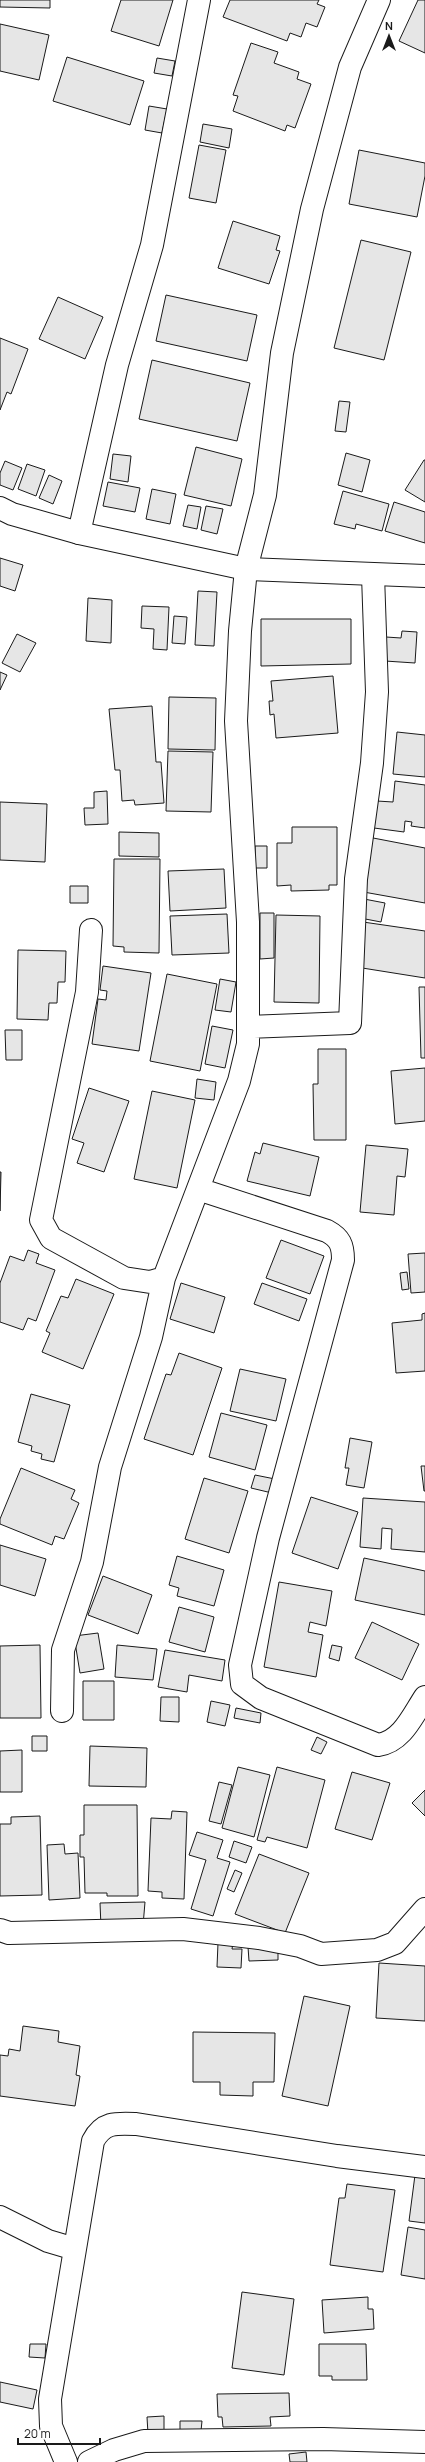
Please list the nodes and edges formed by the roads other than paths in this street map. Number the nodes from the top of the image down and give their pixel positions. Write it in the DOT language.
graph roads {
  1 [pos="198,0"];
  2 [pos="380,0"];
  3 [pos="0,508"];
  4 [pos="79,533"];
  5 [pos="246,569"];
  6 [pos="373,574"];
  7 [pos="425,576"];
  8 [pos="91,930"];
  9 [pos="249,1027"];
  10 [pos="198,1189"];
  11 [pos="164,1278"];
  12 [pos="425,1697"];
  13 [pos="62,1711"];
  14 [pos="425,1909"];
  15 [pos="0,1930"];
  16 [pos="425,2167"];
  17 [pos="0,2217"];
  18 [pos="75,2249"];
  19 [pos="425,2442"];
  20 [pos="66,2462"];
  21 [pos="88,2462"];
  1 -- 4 [label="street"];
  2 -- 5 [label="street"];
  3 -- 4 [label="street"];
  4 -- 5 [label="street"];
  5 -- 6 [label="street"];
  5 -- 9 [label="street"];
  6 -- 7 [label="street"];
  6 -- 9 [label="street"];
  8 -- 11 [label="street"];
  9 -- 10 [label="street"];
  10 -- 11 [label="street"];
  10 -- 12 [label="street"];
  11 -- 13 [label="street"];
  14 -- 15 [label="street"];
  16 -- 18 [label="street"];
  17 -- 18 [label="street"];
  18 -- 20 [label="street"];
  19 -- 21 [label="street"];
}
